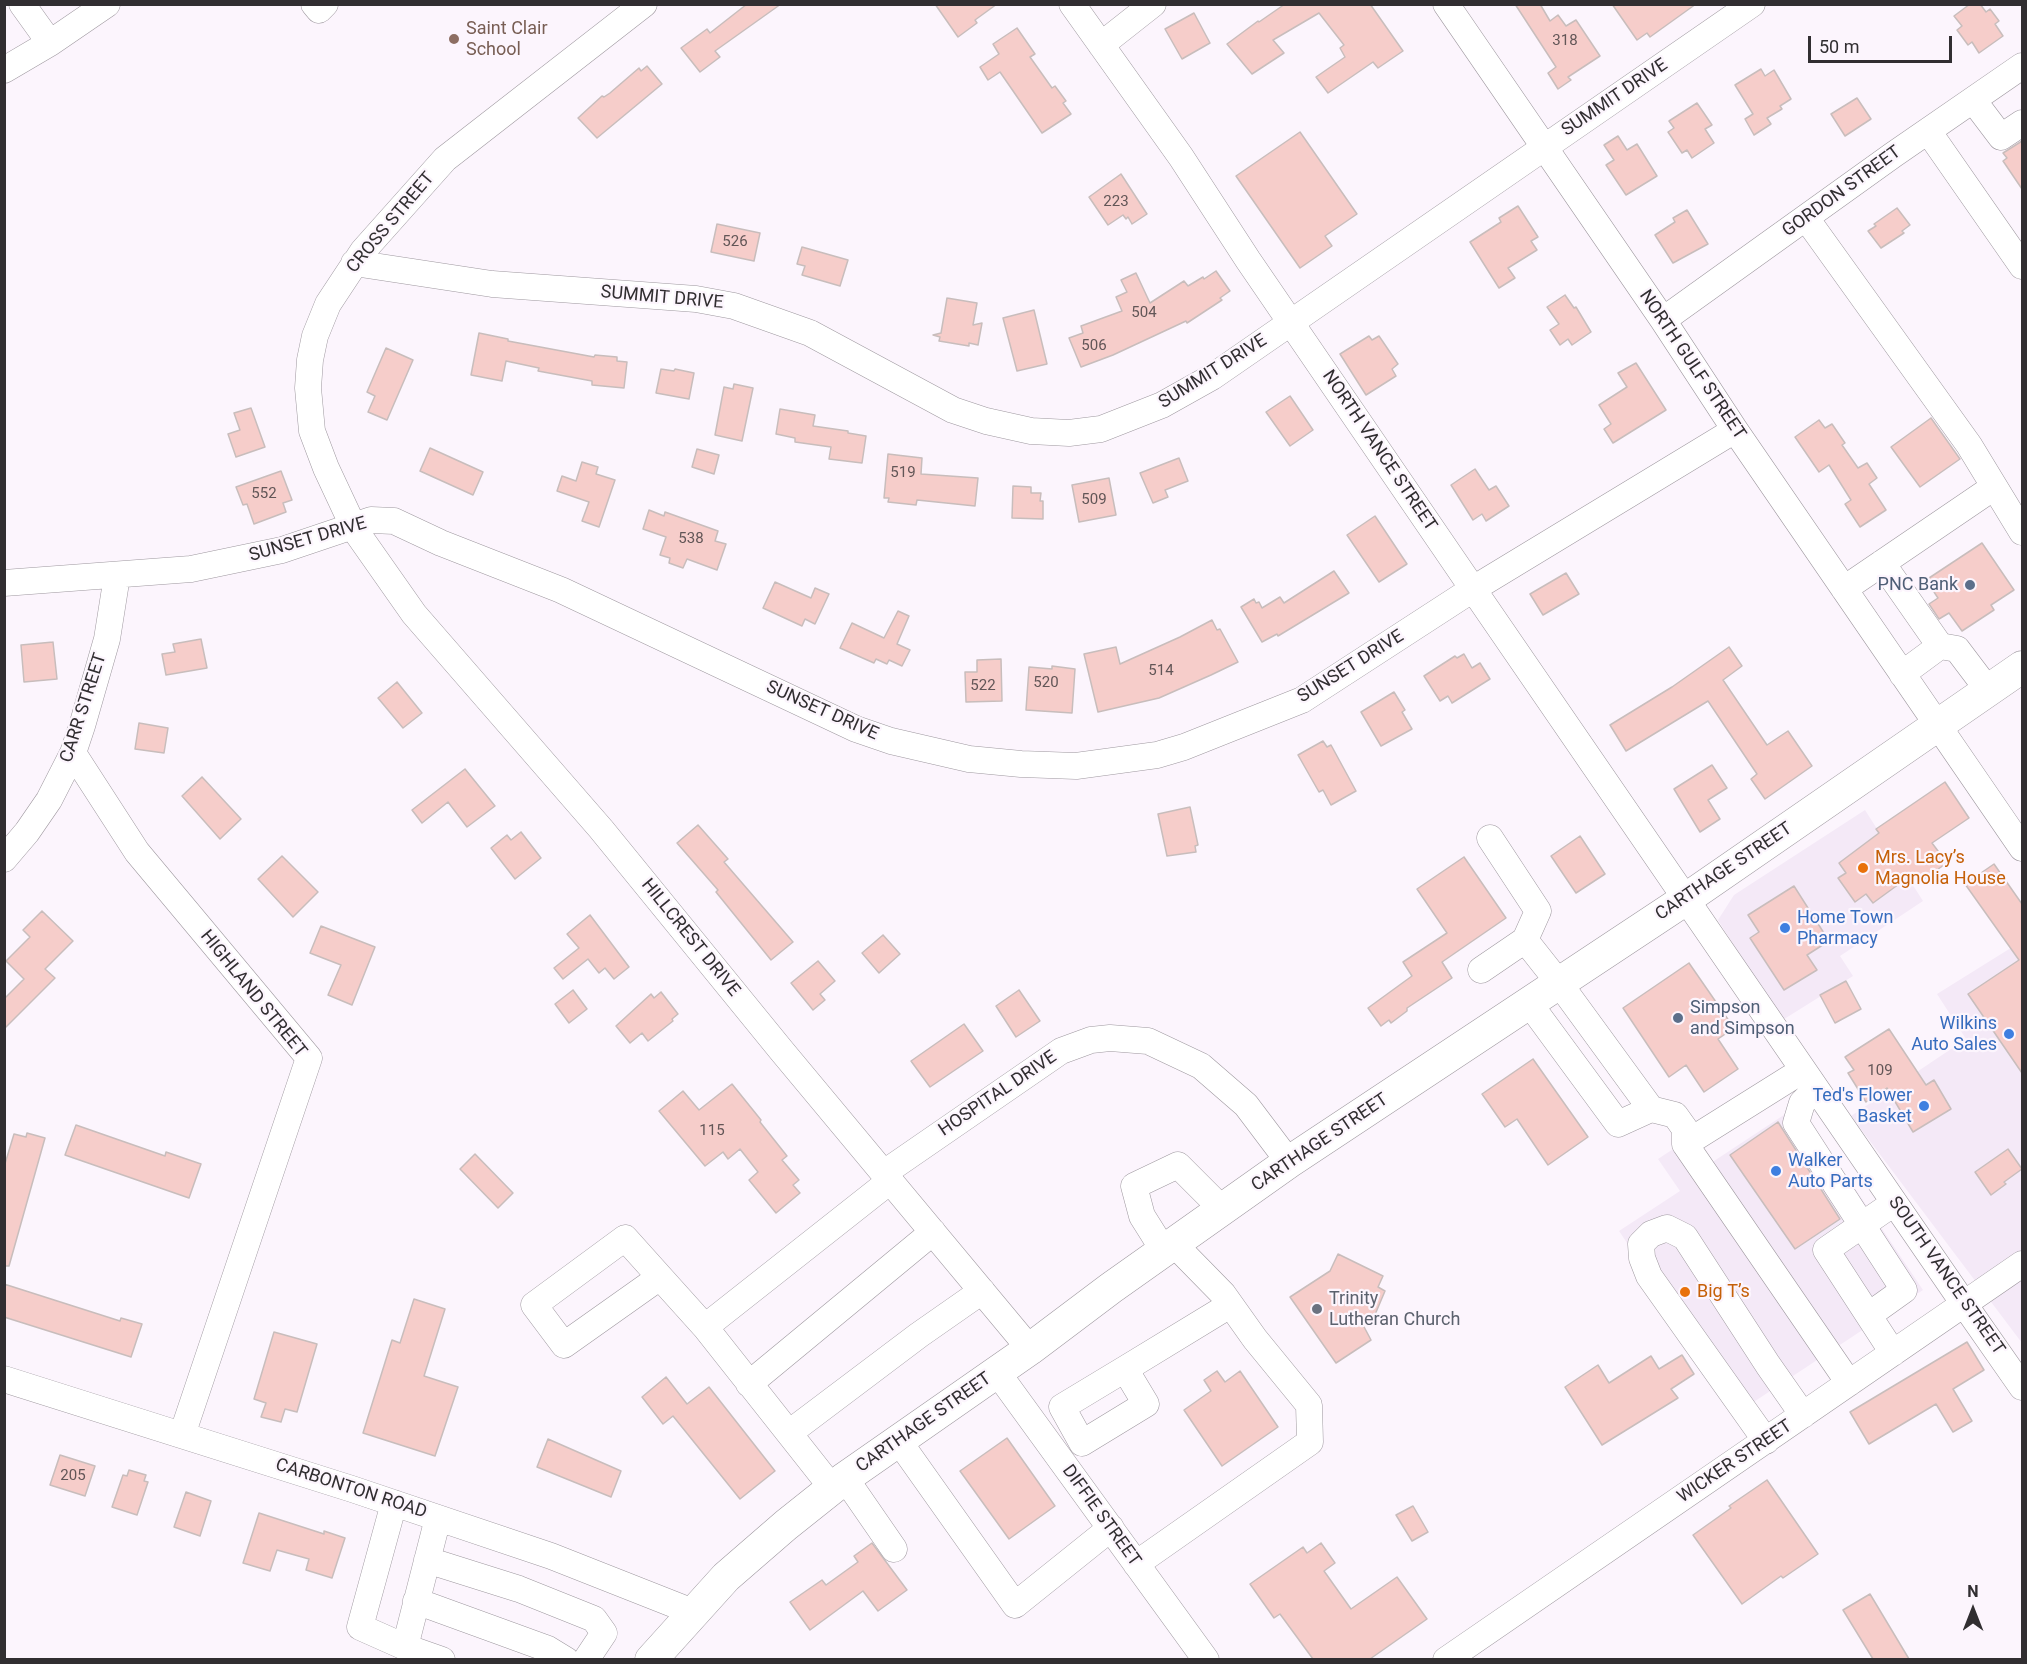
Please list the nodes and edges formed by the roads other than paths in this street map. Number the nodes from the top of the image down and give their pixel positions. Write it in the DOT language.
graph roads {
  1 [pos="22,4"];
  2 [pos="107,4"];
  3 [pos="314,4"];
  4 [pos="325,4"];
  5 [pos="644,4"];
  6 [pos="1072,4"];
  7 [pos="1153,4"];
  8 [pos="1446,4"];
  9 [pos="1752,4"];
  10 [pos="50,43"];
  11 [pos="1101,45"];
  12 [pos="2022,66"];
  13 [pos="4,70"];
  14 [pos="1973,100"];
  15 [pos="2022,123"];
  16 [pos="1928,131"];
  17 [pos="1544,147"];
  18 [pos="1806,218"];
  19 [pos="354,263"];
  20 [pos="2022,267"];
  21 [pos="1663,320"];
  22 [pos="1292,323"];
  23 [pos="1735,430"];
  24 [pos="1994,487"];
  25 [pos="353,525"];
  26 [pos="2022,532"];
  27 [pos="1882,563"];
  28 [pos="117,576"];
  29 [pos="4,583"];
  30 [pos="1473,589"];
  31 [pos="1844,589"];
  32 [pos="1940,646"];
  33 [pos="2022,667"];
  34 [pos="1902,674"];
  35 [pos="1988,690"];
  36 [pos="1938,725"];
  37 [pos="73,753"];
  38 [pos="1490,838"];
  39 [pos="2022,848"];
  40 [pos="4,859"];
  41 [pos="1686,899"];
  42 [pos="1525,940"];
  43 [pos="1481,970"];
  44 [pos="1559,983"];
  45 [pos="1529,1003"];
  46 [pos="1810,1079"];
  47 [pos="1651,1109"];
  48 [pos="1685,1144"];
  49 [pos="1289,1162"];
  50 [pos="887,1177"];
  51 [pos="1894,1203"];
  52 [pos="1223,1210"];
  53 [pos="1863,1225"];
  54 [pos="933,1232"];
  55 [pos="1169,1247"];
  56 [pos="2022,1264"];
  57 [pos="660,1277"];
  58 [pos="982,1291"];
  59 [pos="1964,1304"];
  60 [pos="1230,1305"];
  61 [pos="1869,1315"];
  62 [pos="705,1328"];
  63 [pos="1030,1349"];
  64 [pos="1893,1353"];
  65 [pos="1125,1369"];
  66 [pos="997,1372"];
  67 [pos="4,1378"];
  68 [pos="1849,1383"];
  69 [pos="749,1384"];
  70 [pos="2022,1387"];
  71 [pos="1803,1415"];
  72 [pos="789,1433"];
  73 [pos="182,1435"];
  74 [pos="898,1440"];
  75 [pos="1766,1441"];
  76 [pos="839,1483"];
  77 [pos="394,1503"];
  78 [pos="438,1518"];
  79 [pos="1111,1528"];
  80 [pos="894,1549"];
  81 [pos="427,1560"];
  82 [pos="1136,1564"];
  83 [pos="416,1601"];
  84 [pos="693,1612"];
  85 [pos="405,1647"];
  86 [pos="442,1659"];
  87 [pos="566,1659"];
  88 [pos="586,1659"];
  89 [pos="651,1659"];
  90 [pos="1206,1659"];
  91 [pos="1446,1659"];
  1 -- 10 [label="street"];
  2 -- 10 [label="street"];
  3 -- 4 [label="street"];
  5 -- 19 [label="street, CROSS STREET"];
  6 -- 11 [label="street, NORTH VANCE STREET"];
  7 -- 11 [label="street"];
  8 -- 17 [label="street, NORTH GULF STREET"];
  9 -- 17 [label="street, SUMMIT DRIVE"];
  10 -- 13 [label="street"];
  11 -- 22 [label="street, NORTH VANCE STREET"];
  12 -- 14 [label="street, GORDON STREET"];
  14 -- 15 [label="street"];
  14 -- 16 [label="street, GORDON STREET"];
  16 -- 18 [label="street, GORDON STREET"];
  16 -- 20 [label="street"];
  17 -- 21 [label="street, NORTH GULF STREET"];
  17 -- 22 [label="street, SUMMIT DRIVE"];
  18 -- 21 [label="street, GORDON STREET"];
  18 -- 24 [label="street"];
  19 -- 22 [label="street, SUMMIT DRIVE"];
  19 -- 25 [label="street, CROSS STREET"];
  21 -- 23 [label="street, NORTH GULF STREET"];
  22 -- 30 [label="street, NORTH VANCE STREET"];
  23 -- 30 [label="street, SUNSET DRIVE"];
  23 -- 31 [label="street, NORTH GULF STREET"];
  24 -- 26 [label="street"];
  24 -- 27 [label="street"];
  25 -- 28 [label="street, SUNSET DRIVE"];
  25 -- 30 [label="street, SUNSET DRIVE"];
  25 -- 50 [label="street, HILLCREST DRIVE"];
  27 -- 31 [label="street"];
  27 -- 32 [label="street"];
  28 -- 29 [label="street, SUNSET DRIVE"];
  28 -- 37 [label="street, CARR STREET"];
  30 -- 41 [label="street, NORTH VANCE STREET"];
  31 -- 34 [label="street, NORTH GULF STREET"];
  32 -- 34 [label="street"];
  32 -- 35 [label="street"];
  33 -- 35 [label="main road, CARTHAGE STREET"];
  34 -- 36 [label="street, NORTH GULF STREET"];
  35 -- 36 [label="main road, CARTHAGE STREET"];
  36 -- 39 [label="street, NORTH GULF STREET"];
  36 -- 41 [label="main road, CARTHAGE STREET"];
  37 -- 40 [label="street, CARR STREET"];
  37 -- 73 [label="street, HIGHLAND STREET"];
  38 -- 42 [label="street"];
  41 -- 44 [label="main road, CARTHAGE STREET"];
  41 -- 46 [label="street, SOUTH VANCE STREET"];
  42 -- 43 [label="street"];
  42 -- 44 [label="street"];
  44 -- 45 [label="main road, CARTHAGE STREET"];
  44 -- 47 [label="street"];
  45 -- 47 [label="street"];
  45 -- 49 [label="main road, CARTHAGE STREET"];
  46 -- 48 [label="street"];
  46 -- 51 [label="street, SOUTH VANCE STREET"];
  46 -- 53 [label="street"];
  47 -- 48 [label="street"];
  48 -- 68 [label="street"];
  49 -- 50 [label="street, HOSPITAL DRIVE"];
  49 -- 52 [label="main road, CARTHAGE STREET"];
  50 -- 54 [label="street, HILLCREST DRIVE"];
  50 -- 62 [label="street, HOSPITAL DRIVE"];
  51 -- 53 [label="street"];
  51 -- 59 [label="street, SOUTH VANCE STREET"];
  52 -- 55 [label="main road, CARTHAGE STREET"];
  52 -- 55 [label="street"];
  53 -- 61 [label="street"];
  53 -- 61 [label="street"];
  54 -- 58 [label="street, HILLCREST DRIVE"];
  54 -- 69 [label="street"];
  55 -- 60 [label="street"];
  55 -- 63 [label="main road, CARTHAGE STREET"];
  56 -- 59 [label="street, WICKER STREET"];
  57 -- 57 [label="street"];
  57 -- 62 [label="street"];
  58 -- 63 [label="street, HILLCREST DRIVE"];
  58 -- 72 [label="street"];
  59 -- 64 [label="street, WICKER STREET"];
  59 -- 70 [label="street, SOUTH VANCE STREET"];
  60 -- 65 [label="street"];
  60 -- 82 [label="street"];
  61 -- 64 [label="street"];
  62 -- 69 [label="street"];
  63 -- 66 [label="main road, CARTHAGE STREET"];
  64 -- 68 [label="street, WICKER STREET"];
  66 -- 74 [label="main road, CARTHAGE STREET"];
  66 -- 79 [label="street, DIFFIE STREET"];
  67 -- 73 [label="street, CARBONTON ROAD"];
  68 -- 71 [label="street, WICKER STREET"];
  69 -- 72 [label="street"];
  71 -- 75 [label="street, WICKER STREET"];
  71 -- 75 [label="street"];
  72 -- 76 [label="street"];
  73 -- 77 [label="street, CARBONTON ROAD"];
  74 -- 76 [label="main road, CARTHAGE STREET"];
  74 -- 79 [label="street"];
  75 -- 91 [label="street, WICKER STREET"];
  76 -- 80 [label="street"];
  76 -- 84 [label="main road, CARTHAGE STREET"];
  77 -- 78 [label="street, CARBONTON ROAD"];
  77 -- 85 [label="street"];
  78 -- 81 [label="street"];
  78 -- 84 [label="street, CARBONTON ROAD"];
  79 -- 82 [label="street, DIFFIE STREET"];
  81 -- 83 [label="street"];
  81 -- 88 [label="street"];
  82 -- 90 [label="street, DIFFIE STREET"];
  83 -- 85 [label="street"];
  83 -- 87 [label="street"];
  84 -- 89 [label="main road, CARTHAGE STREET"];
  85 -- 86 [label="street"];
}
